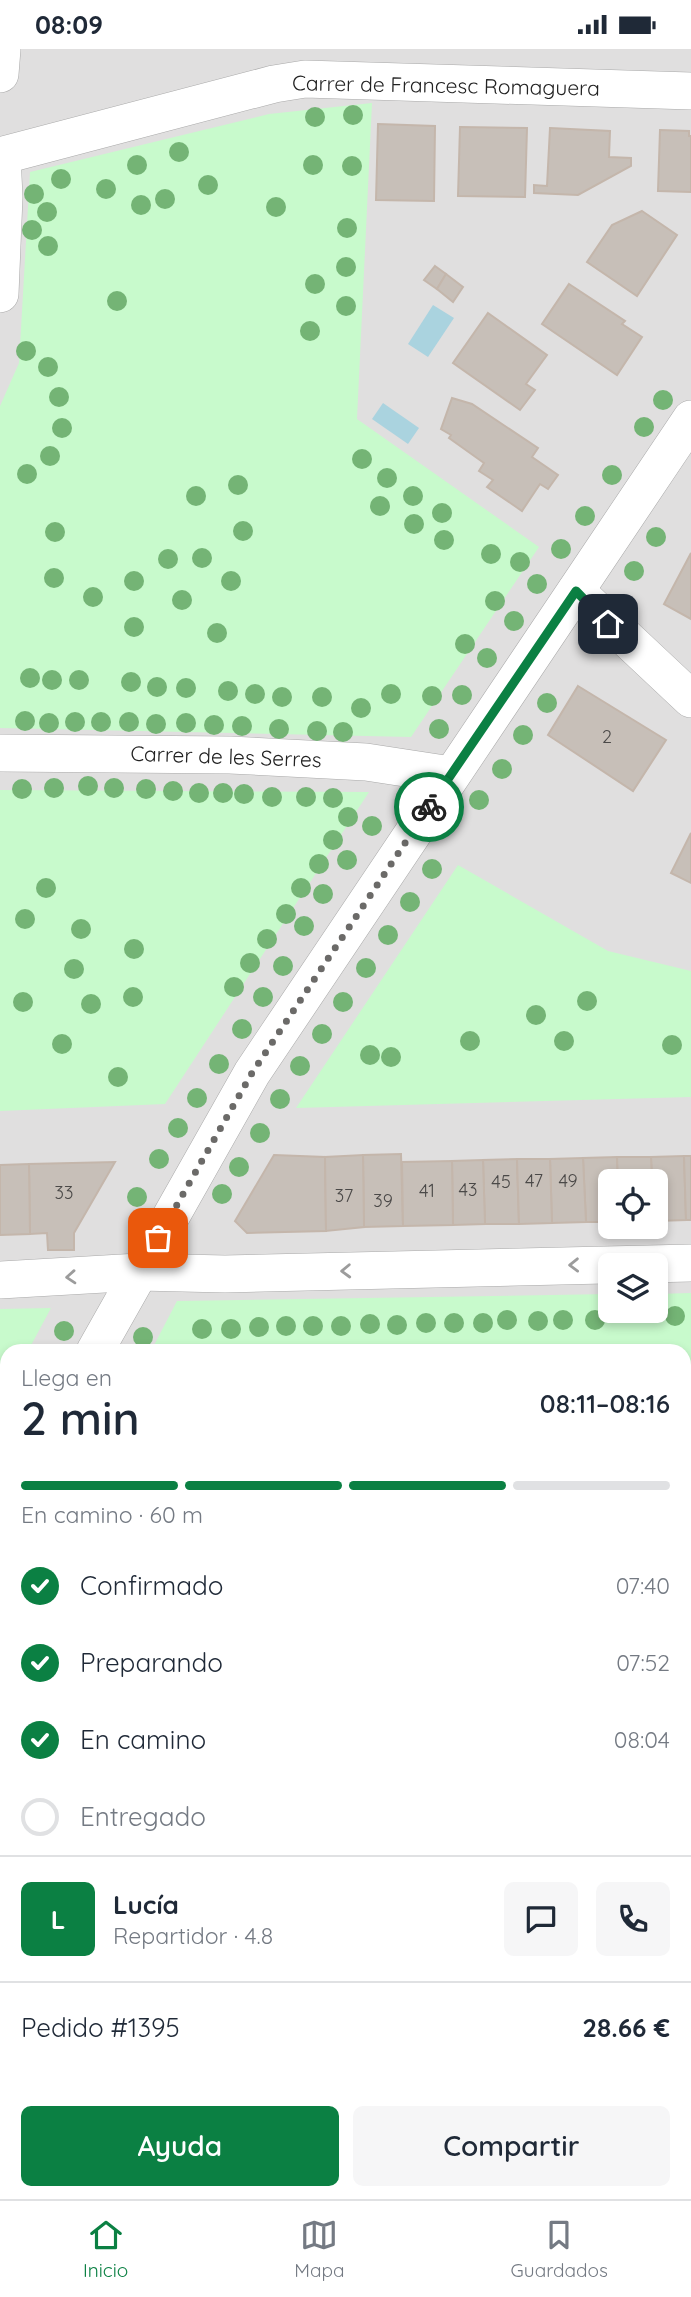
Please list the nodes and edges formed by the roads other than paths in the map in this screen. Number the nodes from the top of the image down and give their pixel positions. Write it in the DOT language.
graph roads {
  1 [pos="2,49"];
  2 [pos="0,74"];
  3 [pos="691,91"];
  4 [pos="1,156"];
  5 [pos="0,294"];
  6 [pos="691,419"];
  7 [pos="576,591"];
  8 [pos="691,699"];
  9 [pos="0,753"];
  10 [pos="452,775"];
  11 [pos="691,1263"];
  12 [pos="139,1272"];
  13 [pos="0,1280"];
  14 [pos="99,1344"];
  1 -- 2 [label="street"];
  3 -- 4 [label="street, Carrer de Francesc Romaguera"];
  4 -- 5 [label="street"];
  6 -- 7 [label="street"];
  7 -- 8 [label="street"];
  7 -- 10 [label="street"];
  9 -- 10 [label="street, Carrer de les Serres"];
  10 -- 12 [label="street"];
  11 -- 12 [label="street, one-way"];
  12 -- 13 [label="street, one-way"];
  12 -- 14 [label="street"];
}
